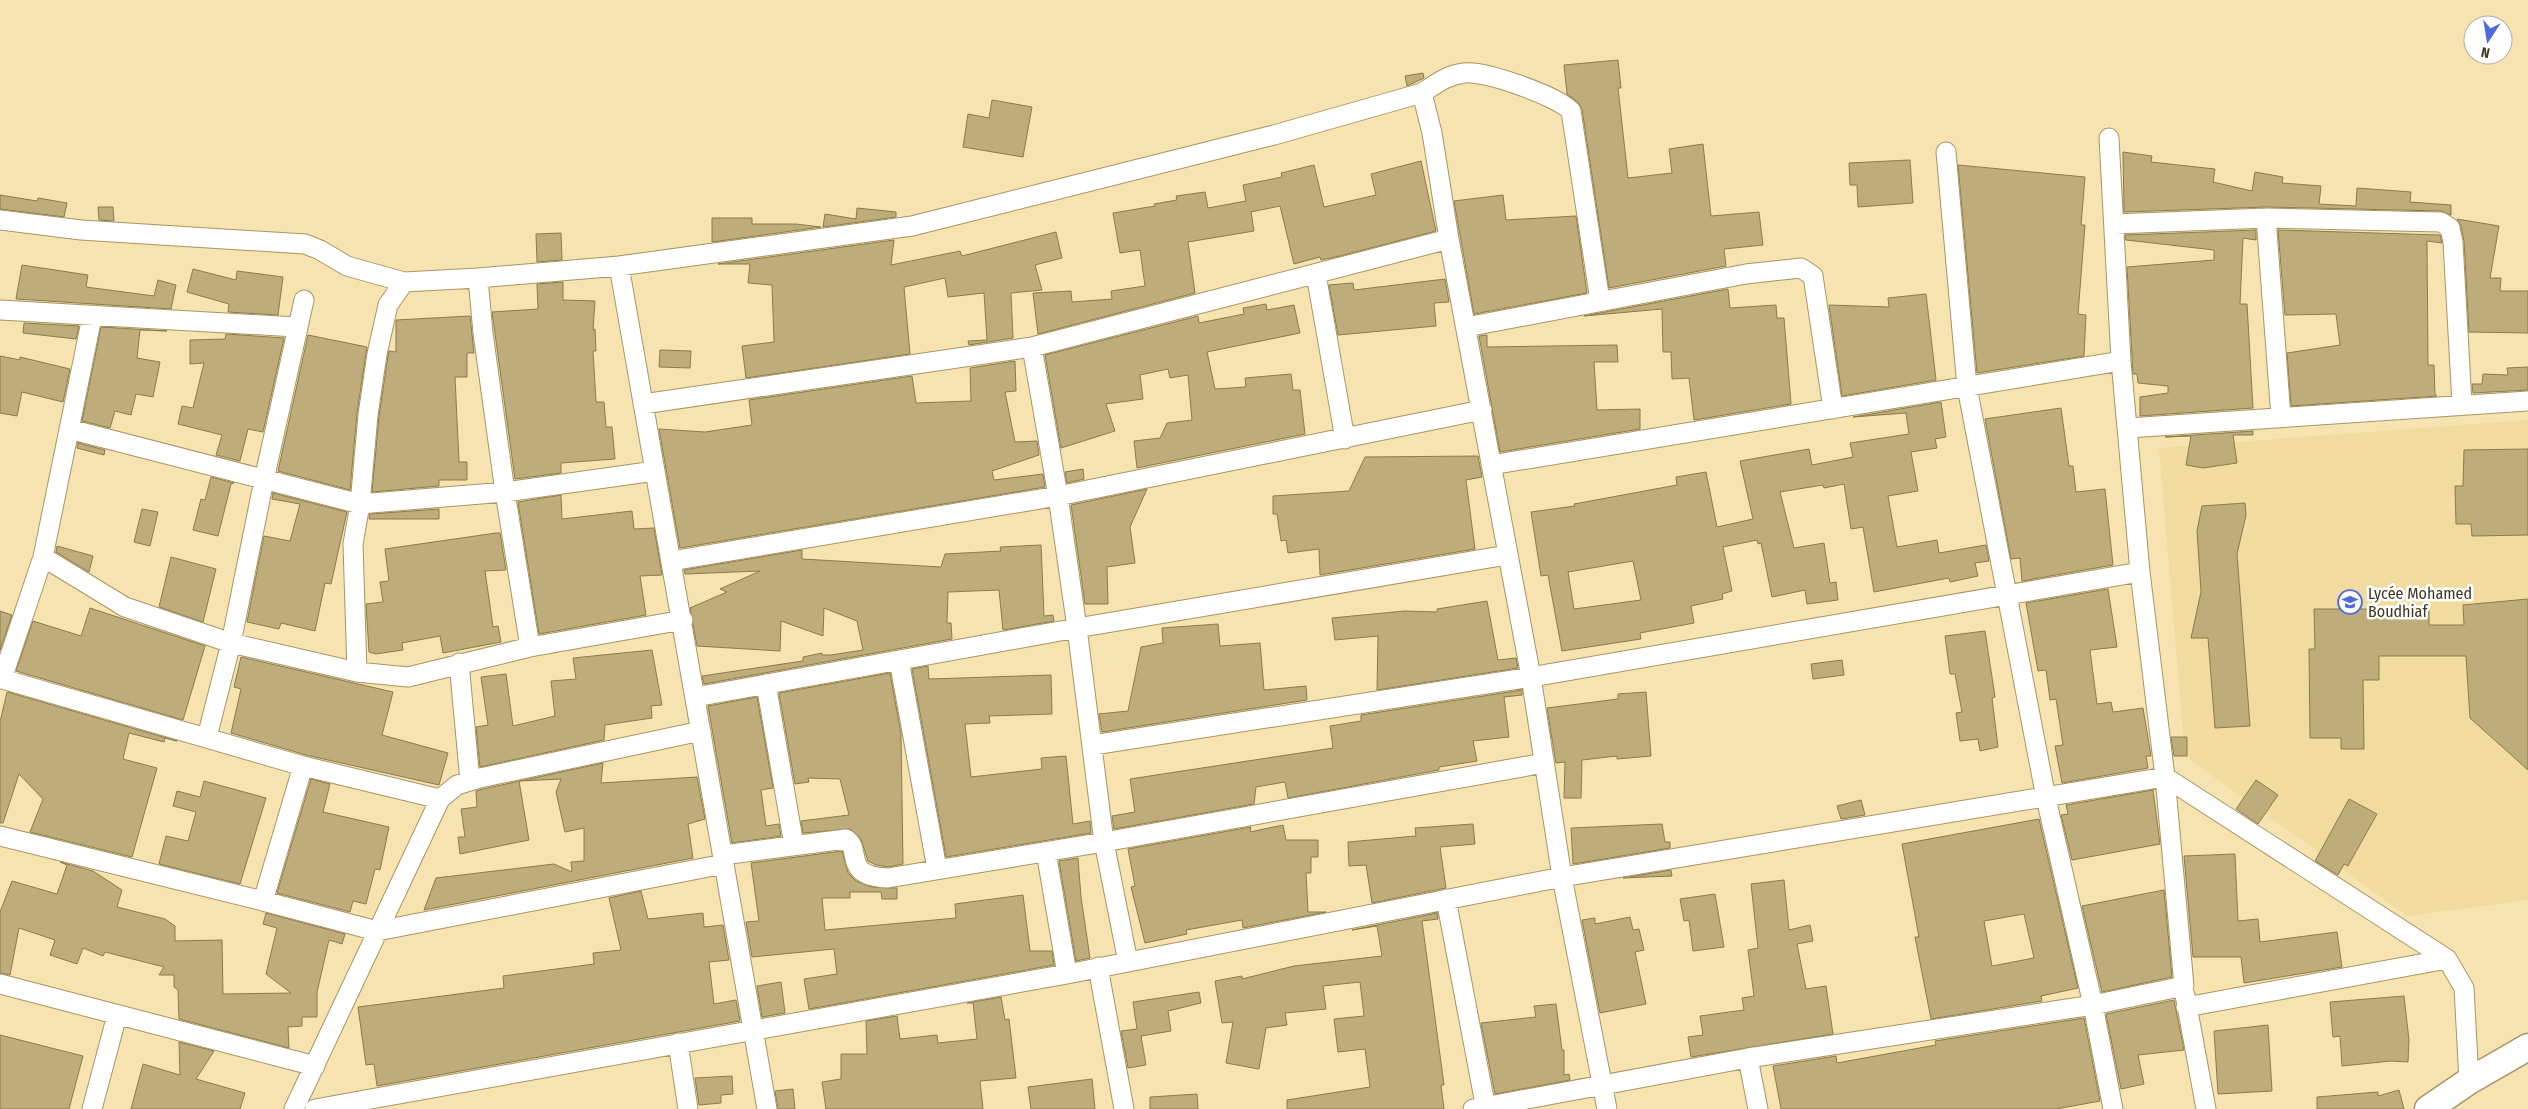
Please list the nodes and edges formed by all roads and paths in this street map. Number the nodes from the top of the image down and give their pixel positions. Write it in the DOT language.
graph roads {
  1 [pos="1422,93"];
  2 [pos="2109,138"];
  3 [pos="1946,152"];
  4 [pos="2266,218"];
  5 [pos="0,220"];
  6 [pos="2114,224"];
  7 [pos="1449,239"];
  8 [pos="619,266"];
  9 [pos="1316,274"];
  10 [pos="478,278"];
  11 [pos="404,282"];
  12 [pos="304,300"];
  13 [pos="1600,301"];
  14 [pos="0,310"];
  15 [pos="92,317"];
  16 [pos="296,327"];
  17 [pos="1466,327"];
  18 [pos="1032,347"];
  19 [pos="2121,361"];
  20 [pos="1967,387"];
  21 [pos="2528,401"];
  22 [pos="643,404"];
  23 [pos="2462,404"];
  24 [pos="1833,409"];
  25 [pos="1482,410"];
  26 [pos="2281,417"];
  27 [pos="2128,428"];
  28 [pos="69,429"];
  29 [pos="1345,439"];
  30 [pos="1491,465"];
  31 [pos="655,471"];
  32 [pos="264,480"];
  33 [pos="505,492"];
  34 [pos="1058,496"];
  35 [pos="360,504"];
  36 [pos="1507,554"];
  37 [pos="43,557"];
  38 [pos="671,561"];
  39 [pos="2140,572"];
  40 [pos="2007,595"];
  41 [pos="683,620"];
  42 [pos="1077,628"];
  43 [pos="231,643"];
  44 [pos="530,647"];
  45 [pos="899,660"];
  46 [pos="459,663"];
  47 [pos="357,672"];
  48 [pos="1531,677"];
  49 [pos="1,679"];
  50 [pos="766,684"];
  51 [pos="695,697"];
  52 [pos="701,731"];
  53 [pos="208,737"];
  54 [pos="1093,745"];
  55 [pos="1544,762"];
  56 [pos="303,766"];
  57 [pos="2165,778"];
  58 [pos="470,781"];
  59 [pos="2046,798"];
  60 [pos="440,799"];
  61 [pos="0,836"];
  62 [pos="1104,842"];
  63 [pos="794,846"];
  64 [pos="1046,852"];
  65 [pos="724,860"];
  66 [pos="937,868"];
  67 [pos="1562,877"];
  68 [pos="1446,900"];
  69 [pos="263,901"];
  70 [pos="377,931"];
  71 [pos="2447,959"];
  72 [pos="1128,962"];
  73 [pos="1098,967"];
  74 [pos="1067,974"];
  75 [pos="0,984"];
  76 [pos="2184,986"];
  77 [pos="2093,1005"];
  78 [pos="2186,1006"];
  79 [pos="117,1014"];
  80 [pos="753,1029"];
  81 [pos="678,1043"];
  82 [pos="2528,1047"];
  83 [pos="1748,1058"];
  84 [pos="315,1066"];
  85 [pos="2470,1080"];
  86 [pos="1602,1084"];
  87 [pos="1482,1108"];
  88 [pos="92,1109"];
  89 [pos="294,1109"];
  90 [pos="315,1109"];
  91 [pos="688,1109"];
  92 [pos="766,1109"];
  93 [pos="1124,1109"];
  94 [pos="1607,1109"];
  95 [pos="1758,1109"];
  96 [pos="2111,1109"];
  97 [pos="2206,1109"];
  98 [pos="2429,1109"];
  1 -- 7 [label="street"];
  1 -- 8 [label="street"];
  1 -- 13 [label="street"];
  2 -- 6 [label="street"];
  3 -- 20 [label="street"];
  4 -- 6 [label="street"];
  4 -- 23 [label="street"];
  4 -- 26 [label="street"];
  5 -- 11 [label="street"];
  6 -- 19 [label="street"];
  7 -- 9 [label="street"];
  7 -- 17 [label="street"];
  8 -- 10 [label="street"];
  8 -- 22 [label="street"];
  9 -- 18 [label="street"];
  9 -- 29 [label="street"];
  10 -- 11 [label="street"];
  10 -- 33 [label="street"];
  11 -- 35 [label="street"];
  12 -- 16 [label="street"];
  13 -- 17 [label="street"];
  13 -- 24 [label="street"];
  14 -- 15 [label="street"];
  15 -- 16 [label="street"];
  15 -- 28 [label="street"];
  16 -- 32 [label="street"];
  17 -- 25 [label="street"];
  18 -- 22 [label="street"];
  18 -- 34 [label="street"];
  19 -- 20 [label="street"];
  19 -- 27 [label="street"];
  20 -- 24 [label="street"];
  20 -- 40 [label="street"];
  21 -- 23 [label="street"];
  22 -- 31 [label="street"];
  23 -- 26 [label="street"];
  24 -- 30 [label="street"];
  25 -- 29 [label="street"];
  25 -- 30 [label="street"];
  26 -- 27 [label="street"];
  27 -- 39 [label="street"];
  28 -- 32 [label="street"];
  28 -- 37 [label="street"];
  29 -- 34 [label="street"];
  30 -- 36 [label="street"];
  31 -- 33 [label="street"];
  31 -- 38 [label="street"];
  32 -- 35 [label="street"];
  32 -- 43 [label="street"];
  33 -- 35 [label="street"];
  33 -- 44 [label="street"];
  34 -- 38 [label="street"];
  34 -- 42 [label="street"];
  35 -- 47 [label="street"];
  36 -- 42 [label="street"];
  36 -- 48 [label="street"];
  37 -- 43 [label="street"];
  37 -- 49 [label="street"];
  38 -- 41 [label="street"];
  39 -- 40 [label="street"];
  39 -- 57 [label="street"];
  40 -- 48 [label="street"];
  40 -- 59 [label="street"];
  41 -- 44 [label="street"];
  41 -- 51 [label="street"];
  42 -- 45 [label="street"];
  42 -- 54 [label="street"];
  43 -- 47 [label="street"];
  43 -- 53 [label="street"];
  44 -- 46 [label="street"];
  45 -- 50 [label="street"];
  45 -- 66 [label="street"];
  46 -- 47 [label="street"];
  46 -- 58 [label="street"];
  48 -- 54 [label="street"];
  48 -- 55 [label="street"];
  49 -- 53 [label="street"];
  50 -- 51 [label="street"];
  50 -- 63 [label="street"];
  51 -- 52 [label="street"];
  52 -- 58 [label="street"];
  52 -- 65 [label="street"];
  53 -- 56 [label="street"];
  54 -- 62 [label="street"];
  55 -- 62 [label="street"];
  55 -- 67 [label="street"];
  56 -- 60 [label="street"];
  56 -- 69 [label="street"];
  57 -- 59 [label="street"];
  57 -- 71 [label="street"];
  57 -- 76 [label="street"];
  58 -- 60 [label="street"];
  59 -- 67 [label="street"];
  59 -- 77 [label="street"];
  60 -- 70 [label="street"];
  61 -- 69 [label="street"];
  62 -- 64 [label="street"];
  62 -- 72 [label="street"];
  63 -- 65 [label="street"];
  63 -- 66 [label="street"];
  64 -- 66 [label="street"];
  64 -- 74 [label="street"];
  65 -- 70 [label="street"];
  65 -- 80 [label="street"];
  67 -- 68 [label="street"];
  67 -- 86 [label="street"];
  68 -- 72 [label="street"];
  68 -- 87 [label="street"];
  69 -- 70 [label="street"];
  70 -- 84 [label="street"];
  71 -- 78 [label="street"];
  71 -- 85 [label="street"];
  72 -- 73 [label="street"];
  73 -- 74 [label="street"];
  73 -- 93 [label="street"];
  74 -- 80 [label="street"];
  75 -- 79 [label="street"];
  76 -- 77 [label="street"];
  76 -- 78 [label="street"];
  77 -- 83 [label="street"];
  77 -- 96 [label="street"];
  78 -- 97 [label="street"];
  79 -- 84 [label="street"];
  79 -- 88 [label="street"];
  80 -- 81 [label="street"];
  80 -- 92 [label="street"];
  81 -- 90 [label="street"];
  81 -- 91 [label="street"];
  82 -- 85 [label="main road"];
  83 -- 86 [label="street"];
  83 -- 95 [label="street"];
  84 -- 89 [label="street"];
  85 -- 98 [label="main road"];
  86 -- 87 [label="street"];
  86 -- 94 [label="street"];
}
